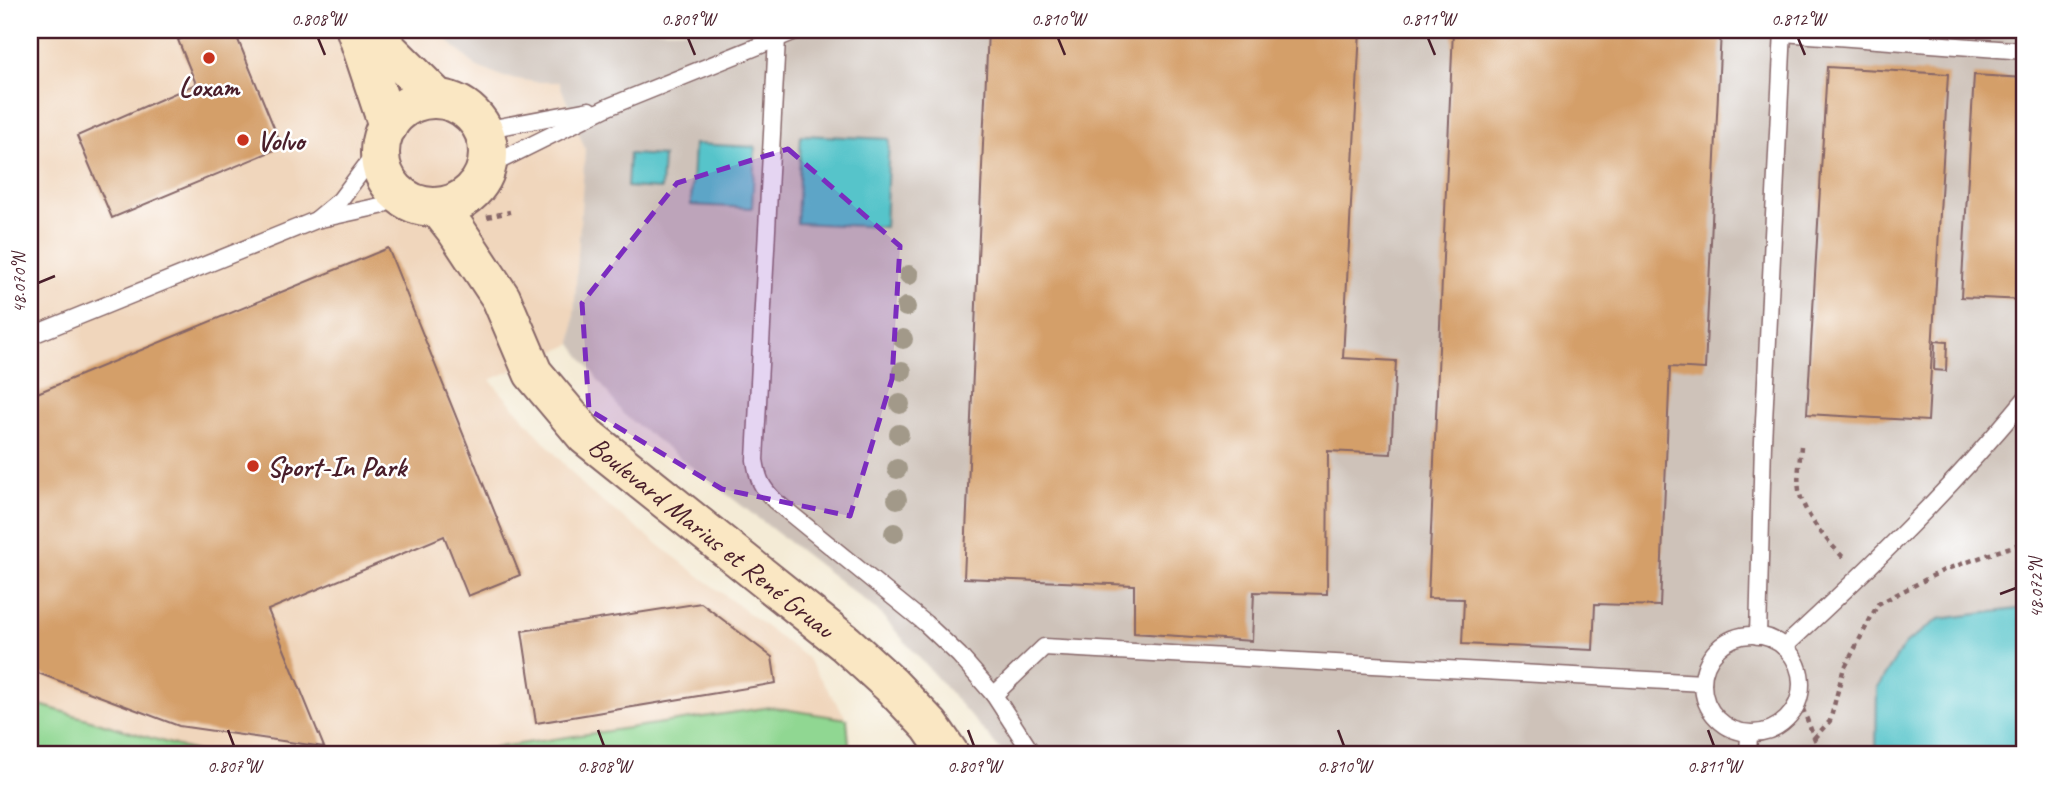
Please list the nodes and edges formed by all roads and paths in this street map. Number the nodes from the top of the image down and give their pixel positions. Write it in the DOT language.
graph roads {
  1 [pos="798,30"];
  2 [pos="1783,31"];
  3 [pos="372,33"];
  4 [pos="777,38"];
  5 [pos="2025,51"];
  6 [pos="438,99"];
  7 [pos="608,107"];
  8 [pos="483,130"];
  9 [pos="384,136"];
  10 [pos="482,177"];
  11 [pos="399,195"];
  12 [pos="438,207"];
  13 [pos="316,220"];
  14 [pos="501,298"];
  15 [pos="30,336"];
  16 [pos="2025,399"];
  17 [pos="1801,446"];
  18 [pos="2025,542"];
  19 [pos="1861,575"];
  20 [pos="1758,636"];
  21 [pos="1784,647"];
  22 [pos="1703,683"];
  23 [pos="994,695"];
  24 [pos="1799,699"];
  25 [pos="1749,733"];
  26 [pos="1814,738"];
  27 [pos="950,755"];
  28 [pos="1033,755"];
  29 [pos="1748,755"];
  30 [pos="1821,755"];
  1 -- 4 [label="lane"];
  2 -- 5 [label="lane"];
  2 -- 20 [label="lane"];
  3 -- 6 [label="main road"];
  3 -- 9 [label="main road"];
  4 -- 7 [label="lane"];
  4 -- 23 [label="lane"];
  6 -- 8 [label="main road"];
  6 -- 9 [label="main road"];
  7 -- 8 [label="lane"];
  7 -- 10 [label="lane"];
  8 -- 10 [label="main road"];
  9 -- 11 [label="main road"];
  9 -- 13 [label="lane"];
  10 -- 12 [label="main road"];
  10 -- 14 [label="main road, Boulevard Marius et René Gruau"];
  11 -- 12 [label="main road"];
  11 -- 13 [label="lane"];
  12 -- 14 [label="main road, Boulevard Marius et René Gruau"];
  13 -- 15 [label="lane"];
  14 -- 27 [label="main road, Boulevard Marius et René Gruau"];
  16 -- 19 [label="lane"];
  17 -- 19 [label="path"];
  18 -- 26 [label="path"];
  19 -- 21 [label="lane"];
  20 -- 21 [label="lane"];
  20 -- 22 [label="lane"];
  21 -- 24 [label="lane"];
  22 -- 23 [label="lane"];
  22 -- 25 [label="lane"];
  23 -- 28 [label="lane"];
  24 -- 25 [label="lane"];
  24 -- 26 [label="path"];
  25 -- 29 [label="lane"];
  26 -- 30 [label="path"];
}
